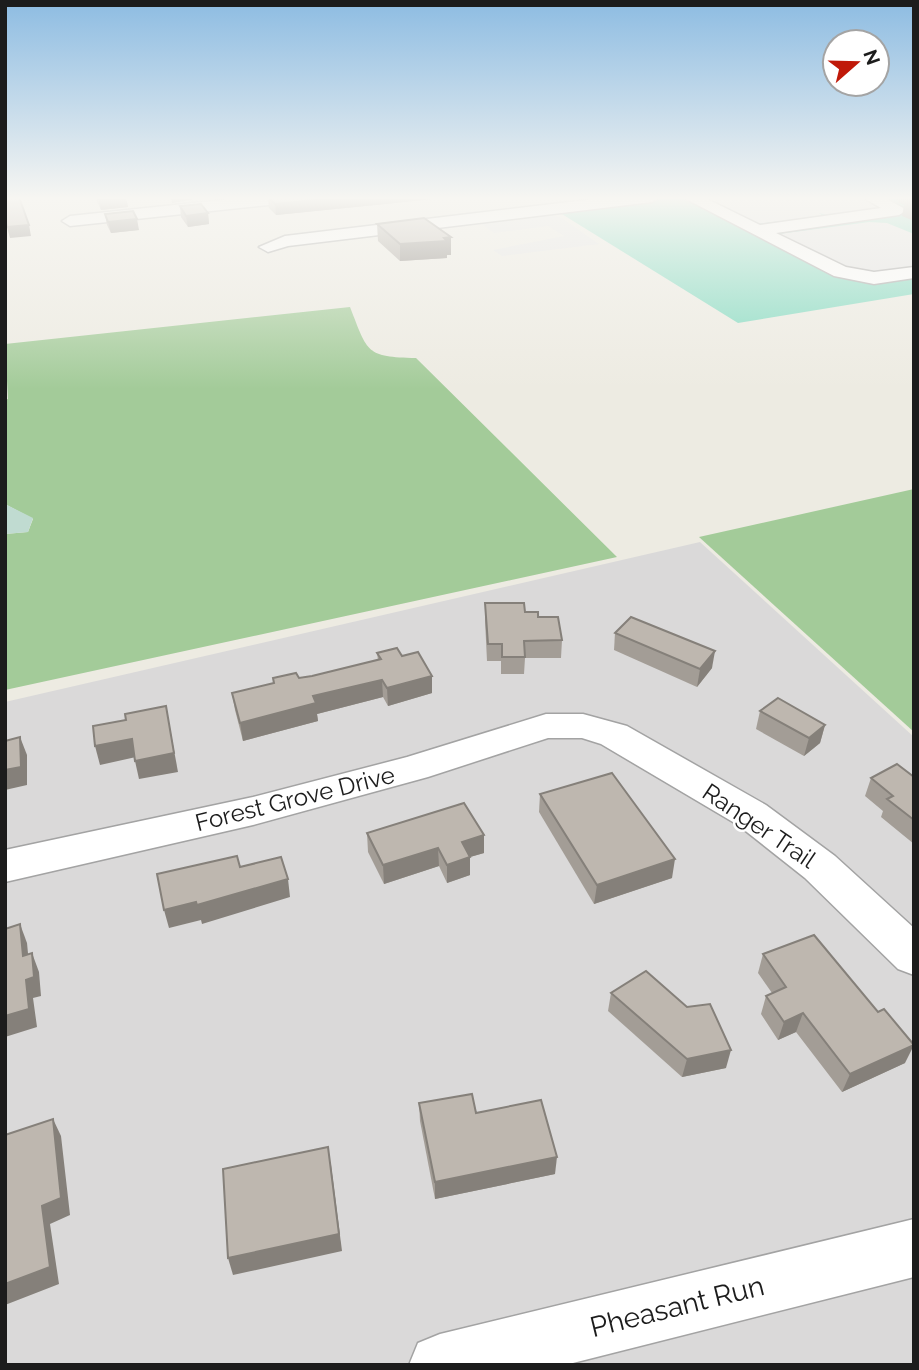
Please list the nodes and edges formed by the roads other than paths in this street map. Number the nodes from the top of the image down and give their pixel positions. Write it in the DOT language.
graph roads {
  1 [pos="818,261"];
  2 [pos="914,272"];
  3 [pos="583,726"];
  4 [pos="5,866"];
  5 [pos="914,956"];
  6 [pos="914,1248"];
  7 [pos="551,1351"];
  8 [pos="440,1365"];
  1 -- 2 [label="street"];
  3 -- 4 [label="street, Forest Grove Drive"];
  3 -- 5 [label="street, Ranger Trail"];
  6 -- 7 [label="street, Pheasant Run"];
  7 -- 8 [label="street, Pheasant Run"];
}
